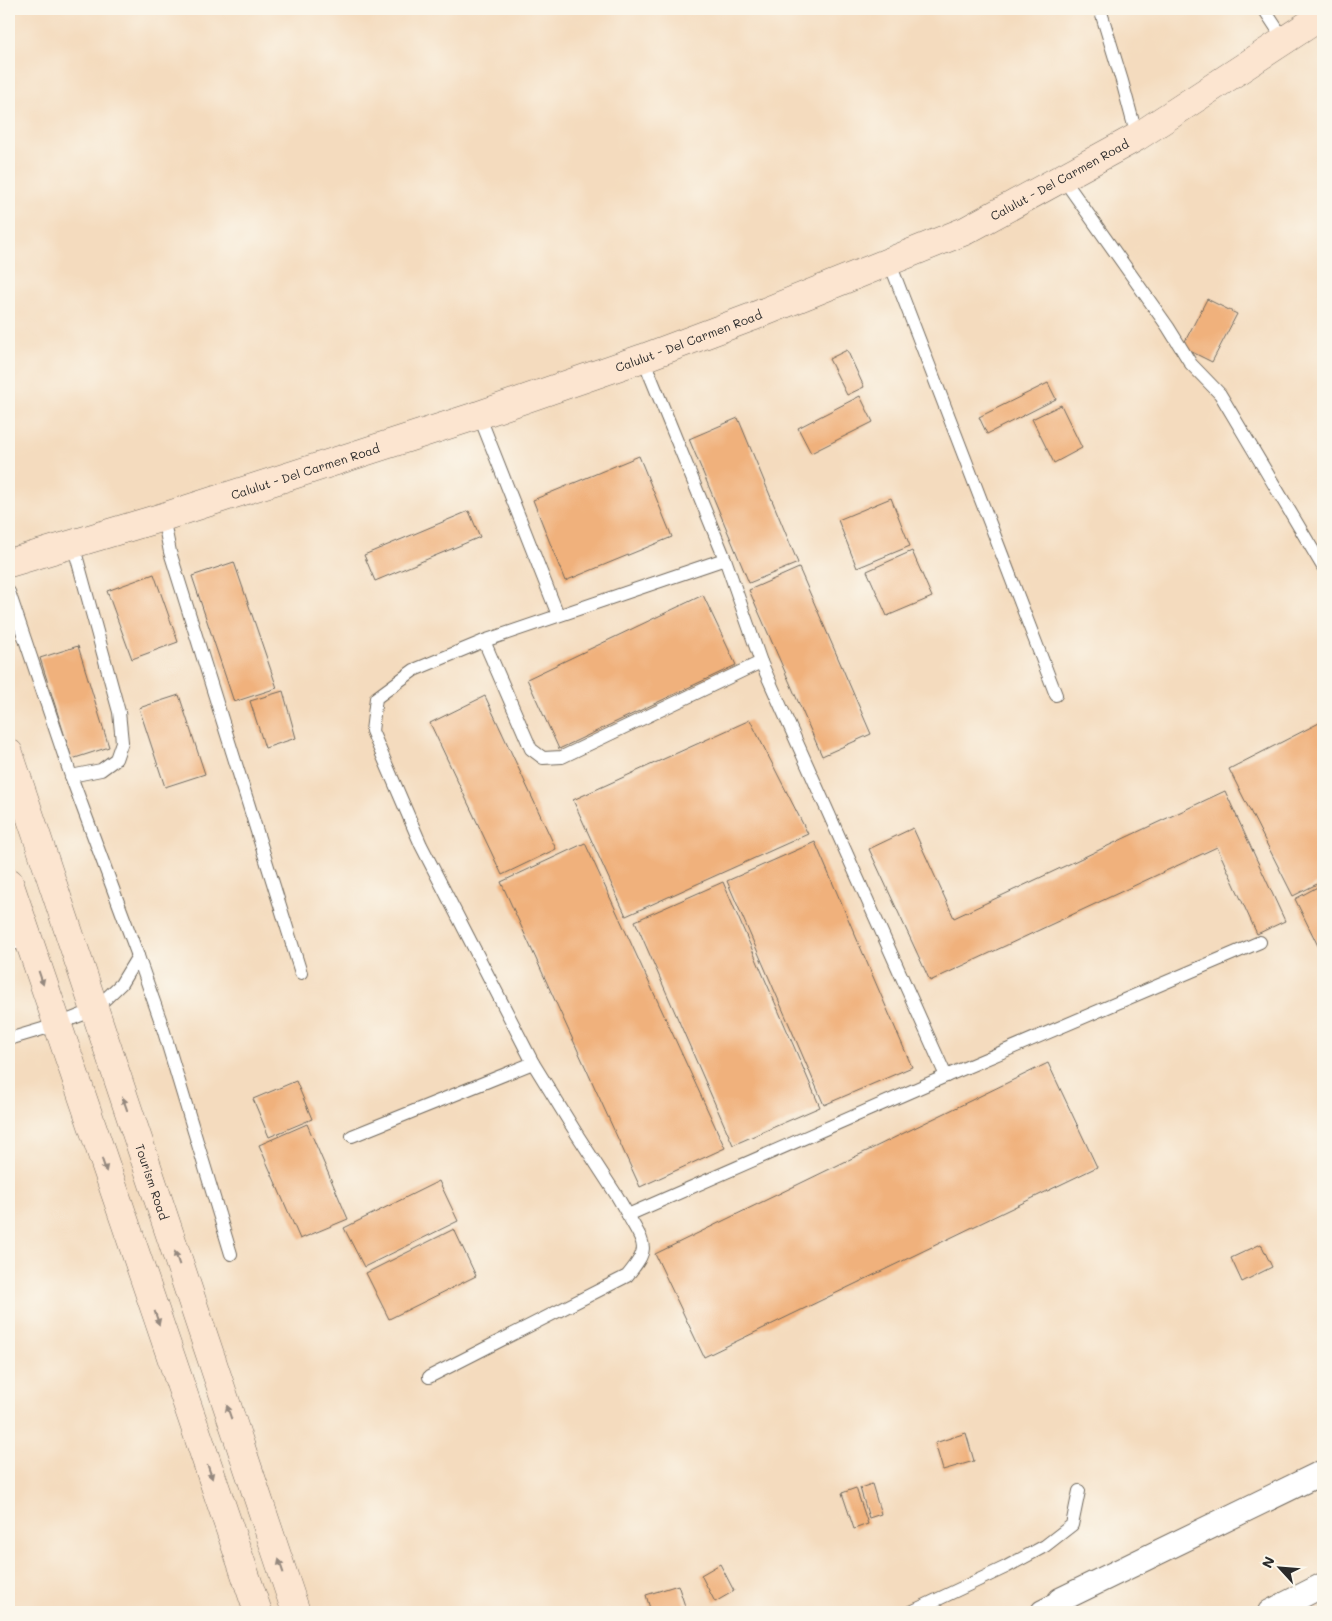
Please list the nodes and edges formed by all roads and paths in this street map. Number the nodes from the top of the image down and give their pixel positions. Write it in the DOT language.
graph roads {
  1 [pos="1100,9"];
  2 [pos="1264,9"];
  3 [pos="1323,14"];
  4 [pos="1284,41"];
  5 [pos="1137,137"];
  6 [pos="1062,177"];
  7 [pos="889,261"];
  8 [pos="643,358"];
  9 [pos="479,415"];
  10 [pos="163,517"];
  11 [pos="73,544"];
  12 [pos="725,559"];
  13 [pos="9,563"];
  14 [pos="1323,567"];
  15 [pos="9,592"];
  16 [pos="558,615"];
  17 [pos="484,641"];
  18 [pos="761,662"];
  19 [pos="1056,695"];
  20 [pos="9,753"];
  21 [pos="72,776"];
  22 [pos="9,882"];
  23 [pos="1260,942"];
  24 [pos="18,943"];
  25 [pos="138,956"];
  26 [pos="301,973"];
  27 [pos="94,1010"];
  28 [pos="56,1024"];
  29 [pos="9,1039"];
  30 [pos="533,1063"];
  31 [pos="946,1076"];
  32 [pos="352,1136"];
  33 [pos="628,1215"];
  34 [pos="231,1254"];
  35 [pos="429,1377"];
  36 [pos="1323,1472"];
  37 [pos="1079,1491"];
  38 [pos="1323,1585"];
  39 [pos="258,1612"];
  40 [pos="296,1612"];
  41 [pos="911,1612"];
  42 [pos="1043,1612"];
  43 [pos="1270,1612"];
  1 -- 5 [label="lane"];
  2 -- 4 [label="lane"];
  3 -- 4 [label="main road, Calulut - Del Carmen Road"];
  4 -- 5 [label="main road, Calulut - Del Carmen Road"];
  5 -- 6 [label="main road, Calulut - Del Carmen Road"];
  6 -- 7 [label="main road, Calulut - Del Carmen Road"];
  6 -- 14 [label="lane"];
  7 -- 8 [label="main road, Calulut - Del Carmen Road"];
  7 -- 19 [label="lane"];
  8 -- 9 [label="main road, Calulut - Del Carmen Road"];
  8 -- 12 [label="lane"];
  9 -- 10 [label="main road, Calulut - Del Carmen Road"];
  9 -- 16 [label="lane"];
  10 -- 11 [label="main road, Calulut - Del Carmen Road"];
  10 -- 26 [label="lane"];
  11 -- 13 [label="main road, Calulut - Del Carmen Road"];
  11 -- 21 [label="lane"];
  12 -- 16 [label="lane"];
  12 -- 18 [label="lane"];
  15 -- 21 [label="lane"];
  16 -- 17 [label="lane"];
  17 -- 18 [label="lane"];
  17 -- 30 [label="lane"];
  18 -- 31 [label="lane"];
  20 -- 27 [label="main road, Tourism Road"];
  21 -- 25 [label="lane"];
  22 -- 24 [label="main road"];
  23 -- 31 [label="lane"];
  24 -- 28 [label="main road, one-way"];
  25 -- 27 [label="lane"];
  25 -- 34 [label="lane"];
  27 -- 28 [label="lane"];
  40 -- 27 [label="main road, Tourism Road, one-way"];
  28 -- 29 [label="lane"];
  28 -- 39 [label="main road, one-way"];
  30 -- 32 [label="lane"];
  30 -- 33 [label="lane"];
  31 -- 33 [label="lane"];
  33 -- 35 [label="lane"];
  36 -- 42 [label="street"];
  37 -- 41 [label="lane"];
  38 -- 43 [label="street"];
}
